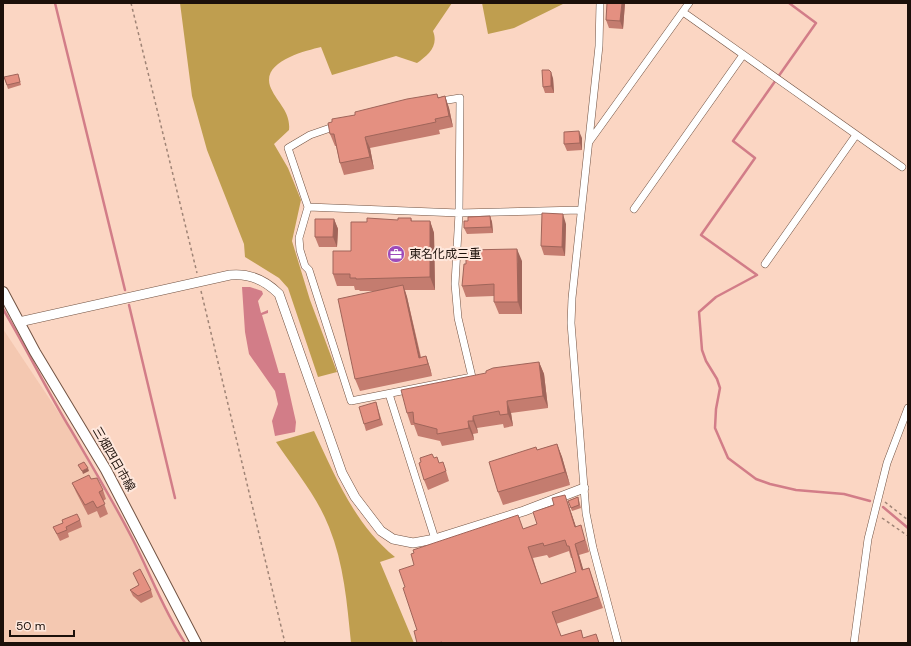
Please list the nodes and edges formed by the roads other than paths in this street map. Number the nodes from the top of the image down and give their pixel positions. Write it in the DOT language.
graph roads {
  1 [pos="600,3"];
  2 [pos="689,3"];
  3 [pos="683,12"];
  4 [pos="743,55"];
  5 [pos="856,135"];
  6 [pos="589,142"];
  7 [pos="902,167"];
  8 [pos="308,207"];
  9 [pos="634,209"];
  10 [pos="581,210"];
  11 [pos="459,213"];
  12 [pos="765,264"];
  13 [pos="3,292"];
  14 [pos="19,322"];
  15 [pos="390,394"];
  16 [pos="908,408"];
  17 [pos="584,488"];
  18 [pos="435,538"];
  19 [pos="196,643"];
  20 [pos="618,643"];
  21 [pos="854,643"];
  1 -- 6 [label="street"];
  2 -- 3 [label="street"];
  3 -- 4 [label="street"];
  3 -- 6 [label="street"];
  4 -- 5 [label="street"];
  4 -- 9 [label="street"];
  5 -- 7 [label="street"];
  5 -- 12 [label="street"];
  6 -- 10 [label="street"];
  8 -- 11 [label="street"];
  8 -- 11 [label="street"];
  8 -- 15 [label="street"];
  10 -- 11 [label="street"];
  10 -- 17 [label="street"];
  11 -- 15 [label="street"];
  13 -- 14 [label="main road, 三畑四日市線"];
  14 -- 18 [label="street"];
  14 -- 19 [label="main road, 三畑四日市線"];
  15 -- 18 [label="street"];
  16 -- 21 [label="street"];
  17 -- 18 [label="street"];
  17 -- 20 [label="street"];
}
